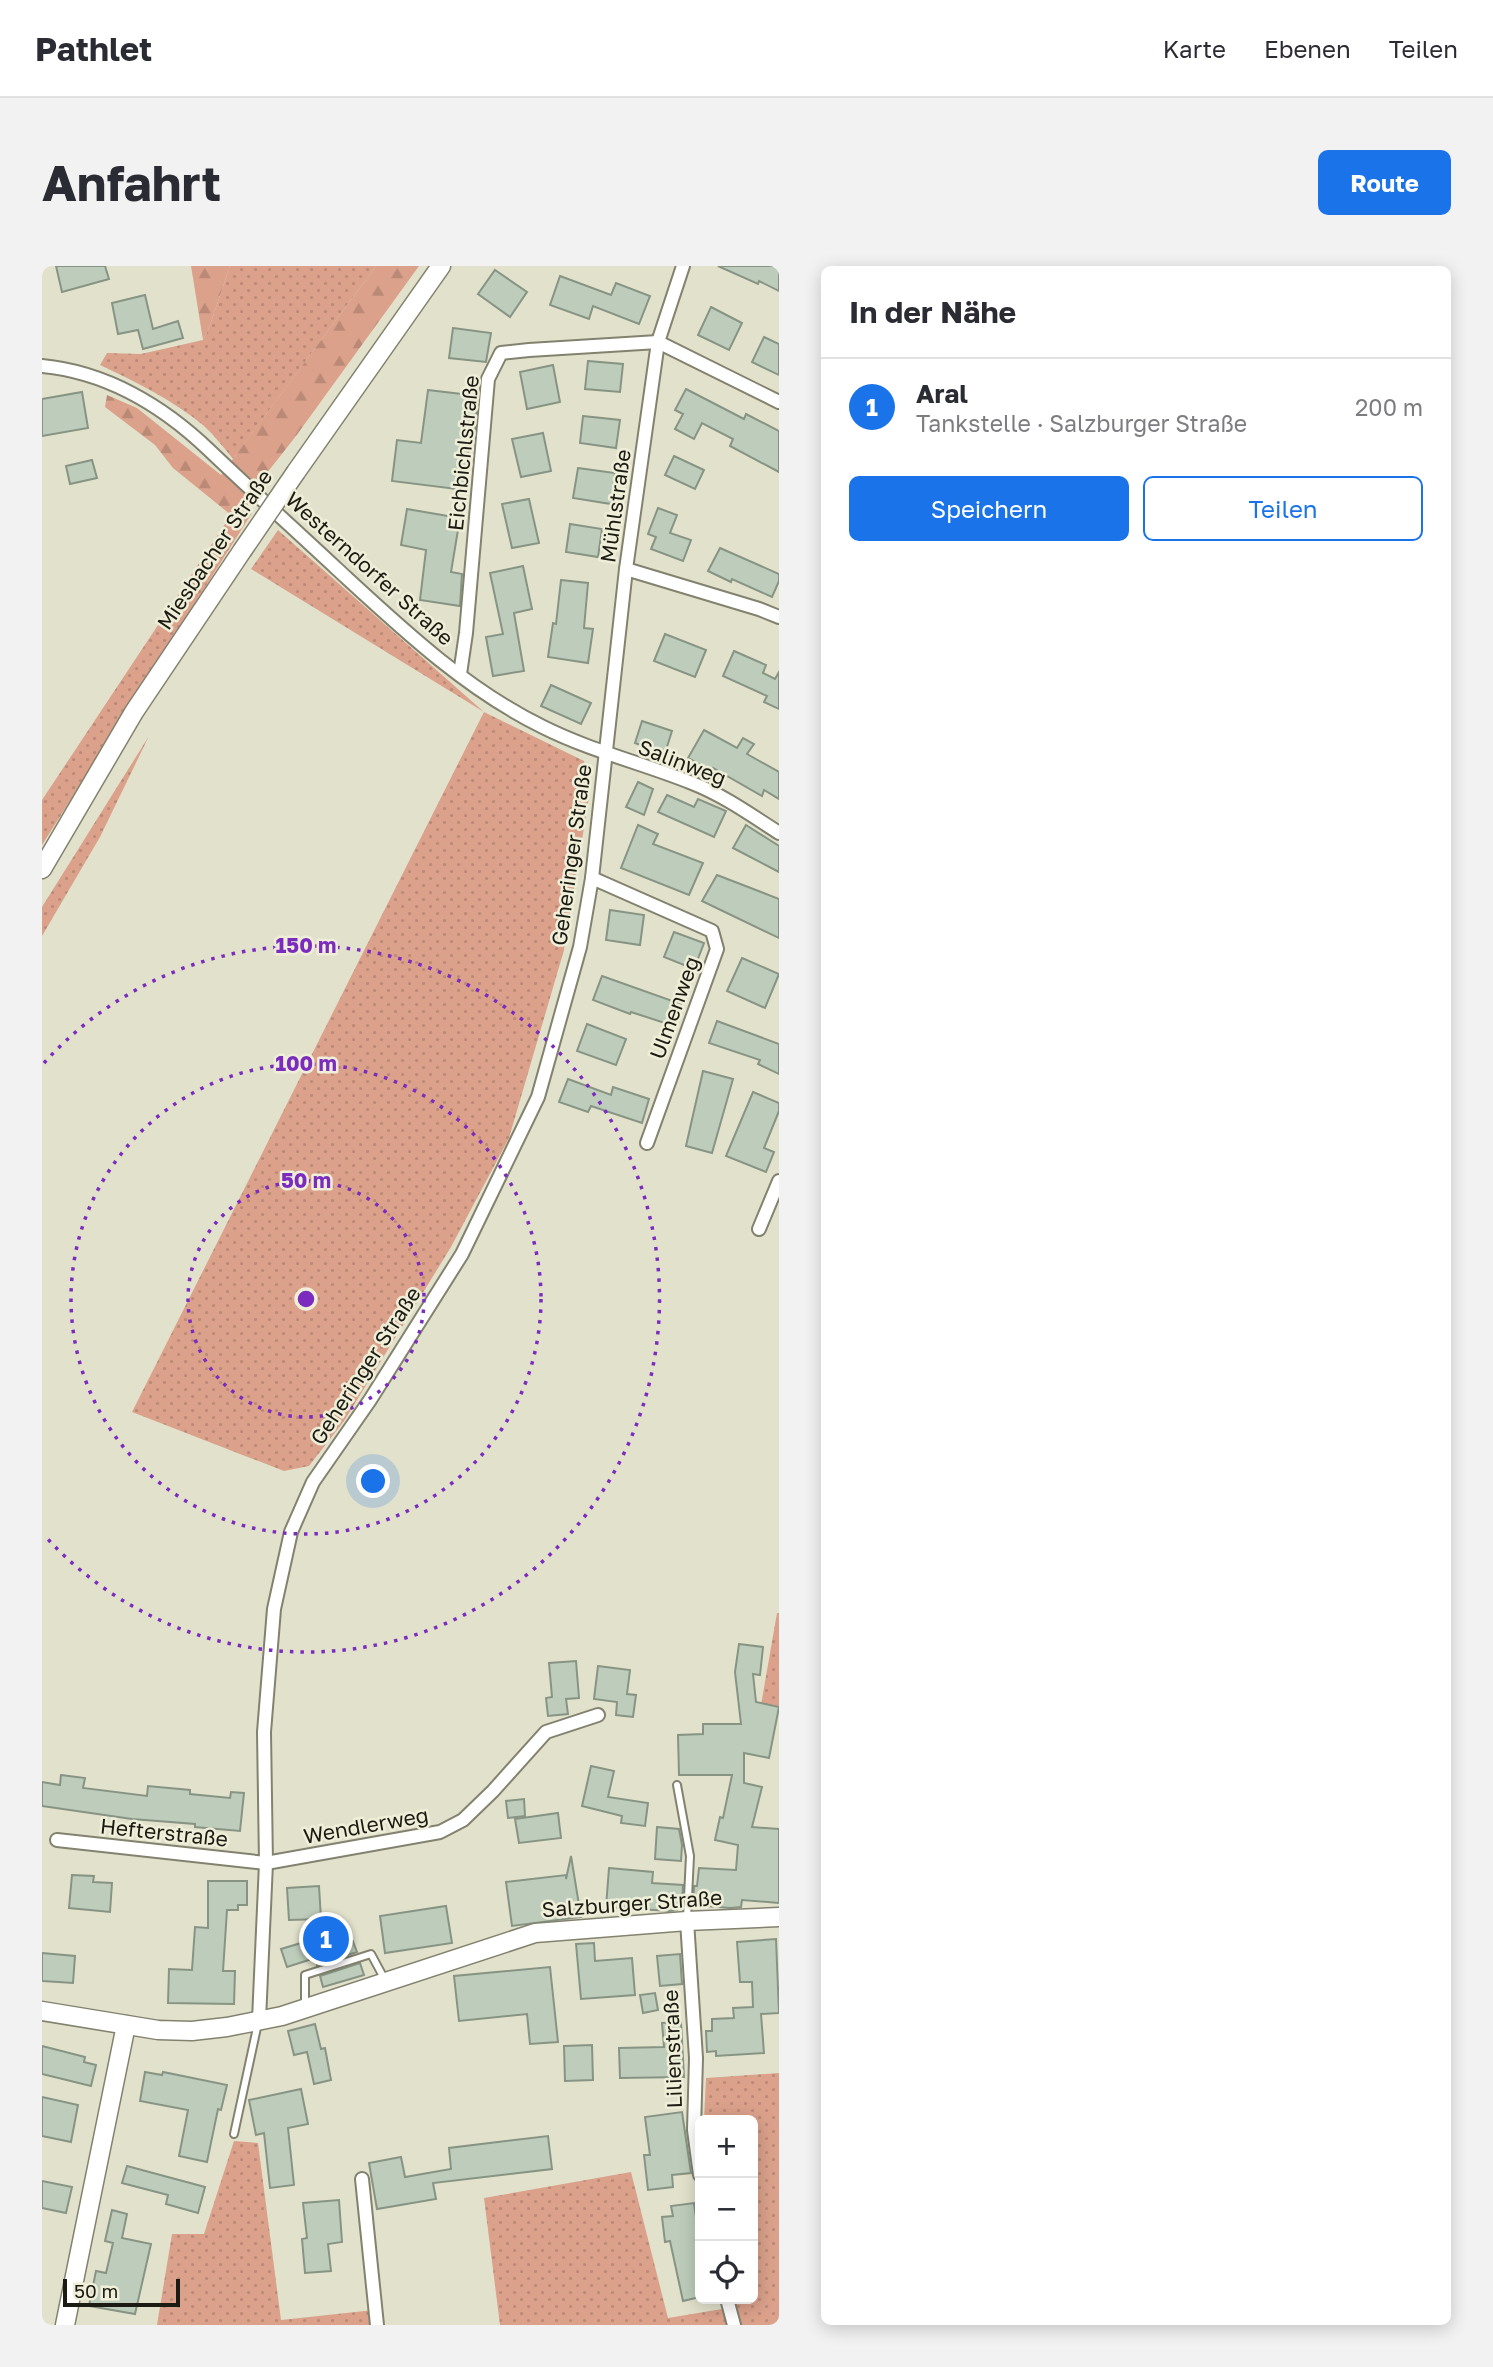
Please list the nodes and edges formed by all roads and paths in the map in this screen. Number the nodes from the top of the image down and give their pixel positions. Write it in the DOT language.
graph roads {
  1 [pos="441,266"];
  2 [pos="683,266"];
  3 [pos="658,342"];
  4 [pos="42,366"];
  5 [pos="779,402"];
  6 [pos="626,569"];
  7 [pos="779,618"];
  8 [pos="460,674"];
  9 [pos="606,754"];
  10 [pos="779,832"];
  11 [pos="42,869"];
  12 [pos="592,878"];
  13 [pos="647,1143"];
  14 [pos="779,1181"];
  15 [pos="759,1229"];
  16 [pos="598,1715"];
  17 [pos="677,1785"];
  18 [pos="57,1840"];
  19 [pos="266,1863"];
  20 [pos="779,1917"];
  21 [pos="687,1921"];
  22 [pos="386,1982"];
  23 [pos="305,2008"];
  24 [pos="42,2011"];
  25 [pos="259,2020"];
  26 [pos="126,2025"];
  27 [pos="234,2134"];
  28 [pos="695,2138"];
  29 [pos="362,2179"];
  30 [pos="728,2304"];
  31 [pos="65,2325"];
  32 [pos="377,2325"];
  33 [pos="734,2325"];
  1 -- 11 [label="main road, Miesbacher Straße, bridge"];
  2 -- 3 [label="street, Mühlstraße"];
  3 -- 5 [label="street"];
  3 -- 6 [label="street, Mühlstraße"];
  3 -- 8 [label="street, Eichbichlstraße"];
  4 -- 8 [label="street, Westerndorfer Straße"];
  6 -- 7 [label="street"];
  6 -- 9 [label="street, Mühlstraße"];
  8 -- 9 [label="street, Westerndorfer Straße"];
  9 -- 10 [label="street, Salinweg"];
  9 -- 12 [label="street, Geheringer Straße"];
  12 -- 13 [label="street, Ulmenweg"];
  12 -- 19 [label="street, Geheringer Straße"];
  14 -- 15 [label="street"];
  16 -- 19 [label="street, Wendlerweg"];
  17 -- 21 [label="lane"];
  18 -- 19 [label="street, Hefterstraße"];
  19 -- 25 [label="street, Geheringer Straße"];
  20 -- 21 [label="main road, Salzburger Straße"];
  21 -- 22 [label="main road, Salzburger Straße"];
  21 -- 28 [label="street, Lilienstraße"];
  22 -- 23 [label="main road, Salzburger Straße"];
  22 -- 23 [label="lane"];
  23 -- 25 [label="main road, Salzburger Straße"];
  24 -- 26 [label="main road, Salzburger Straße"];
  25 -- 26 [label="main road, Salzburger Straße"];
  25 -- 27 [label="lane"];
  26 -- 31 [label="main road"];
  29 -- 32 [label="street"];
  30 -- 33 [label="street"];
}
